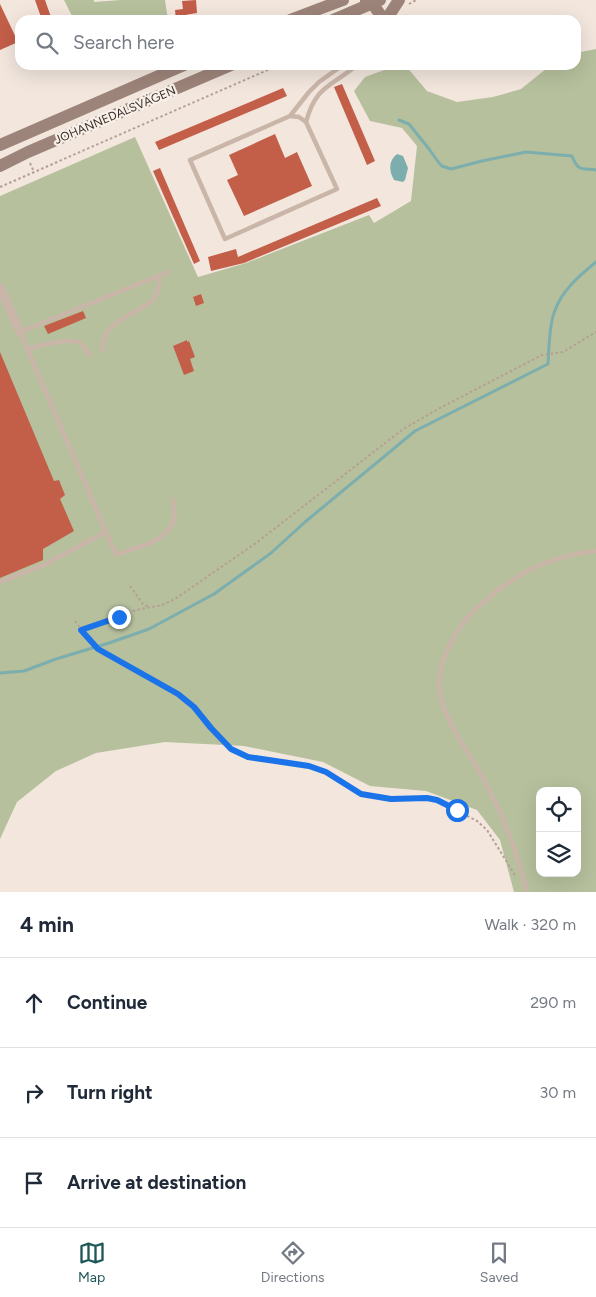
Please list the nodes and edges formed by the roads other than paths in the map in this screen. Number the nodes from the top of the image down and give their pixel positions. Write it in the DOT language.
graph roads {
  1 [pos="343,0"];
  2 [pos="399,0"];
  3 [pos="372,1"];
  4 [pos="303,15"];
  5 [pos="343,15"];
  6 [pos="382,15"];
  7 [pos="388,15"];
  8 [pos="172,70"];
  9 [pos="219,70"];
  10 [pos="336,70"];
  11 [pos="350,70"];
  12 [pos="290,116"];
  13 [pos="306,122"];
  14 [pos="0,145"];
  15 [pos="0,166"];
  16 [pos="168,272"];
  17 [pos="159,275"];
  18 [pos="0,288"];
  19 [pos="20,332"];
  20 [pos="27,349"];
  21 [pos="103,350"];
  22 [pos="90,355"];
  23 [pos="172,499"];
  24 [pos="106,532"];
  25 [pos="596,551"];
  26 [pos="0,582"];
  27 [pos="527,892"];
  1 -- 4 [label="main road"];
  2 -- 7 [label="main road"];
  3 -- 5 [label="main road"];
  3 -- 6 [label="main road"];
  8 -- 14 [label="main road, JOHANNEDALSVÄGEN"];
  9 -- 15 [label="main road, JOHANNEDALSVÄGEN"];
  10 -- 12 [label="lane"];
  11 -- 13 [label="lane"];
  12 -- 13 [label="lane"];
  12 -- 13 [label="lane"];
  16 -- 17 [label="lane"];
  17 -- 19 [label="lane"];
  17 -- 21 [label="lane"];
  18 -- 19 [label="street"];
  19 -- 20 [label="lane"];
  20 -- 22 [label="lane"];
  20 -- 24 [label="lane"];
  23 -- 24 [label="lane"];
  24 -- 26 [label="lane"];
  25 -- 27 [label="lane"];
}
